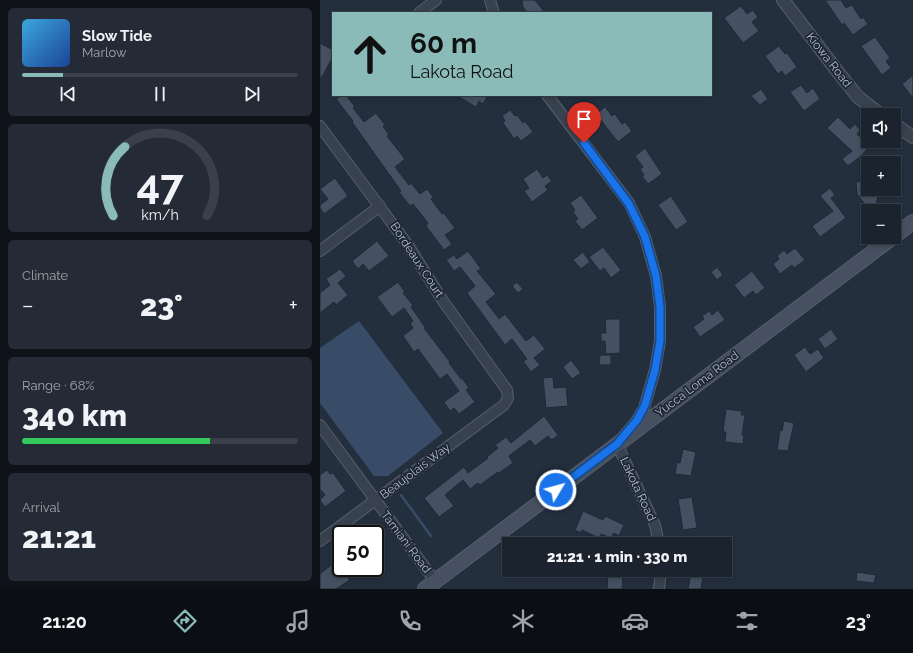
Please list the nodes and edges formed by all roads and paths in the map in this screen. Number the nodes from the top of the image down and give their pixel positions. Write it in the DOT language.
graph roads {
  1 [pos="436,0"];
  2 [pos="490,0"];
  3 [pos="783,0"];
  4 [pos="420,12"];
  5 [pos="494,12"];
  6 [pos="548,96"];
  7 [pos="873,108"];
  8 [pos="320,126"];
  9 [pos="901,129"];
  10 [pos="913,137"];
  11 [pos="380,206"];
  12 [pos="913,222"];
  13 [pos="901,231"];
  14 [pos="884,244"];
  15 [pos="320,251"];
  16 [pos="508,398"];
  17 [pos="320,425"];
  18 [pos="617,444"];
  19 [pos="375,500"];
  20 [pos="658,537"];
  21 [pos="320,541"];
  22 [pos="660,577"];
  23 [pos="430,585"];
  24 [pos="659,589"];
  1 -- 4 [label="street"];
  2 -- 5 [label="street"];
  3 -- 7 [label="street, Kiowa Road"];
  6 -- 18 [label="street, Lakota Road"];
  8 -- 11 [label="street, Bordeaux Court"];
  9 -- 10 [label="street"];
  11 -- 15 [label="street"];
  11 -- 16 [label="street, Bordeaux Court"];
  12 -- 13 [label="main road, Yucca Loma Road"];
  14 -- 18 [label="main road, Yucca Loma Road"];
  16 -- 19 [label="street, Beaujolais Way"];
  17 -- 19 [label="street, Tamiani Road"];
  18 -- 20 [label="street, Lakota Road"];
  18 -- 23 [label="main road, Yucca Loma Road"];
  19 -- 21 [label="street, Beaujolais Way"];
  19 -- 23 [label="street, Tamiani Road"];
  22 -- 24 [label="street"];
}
